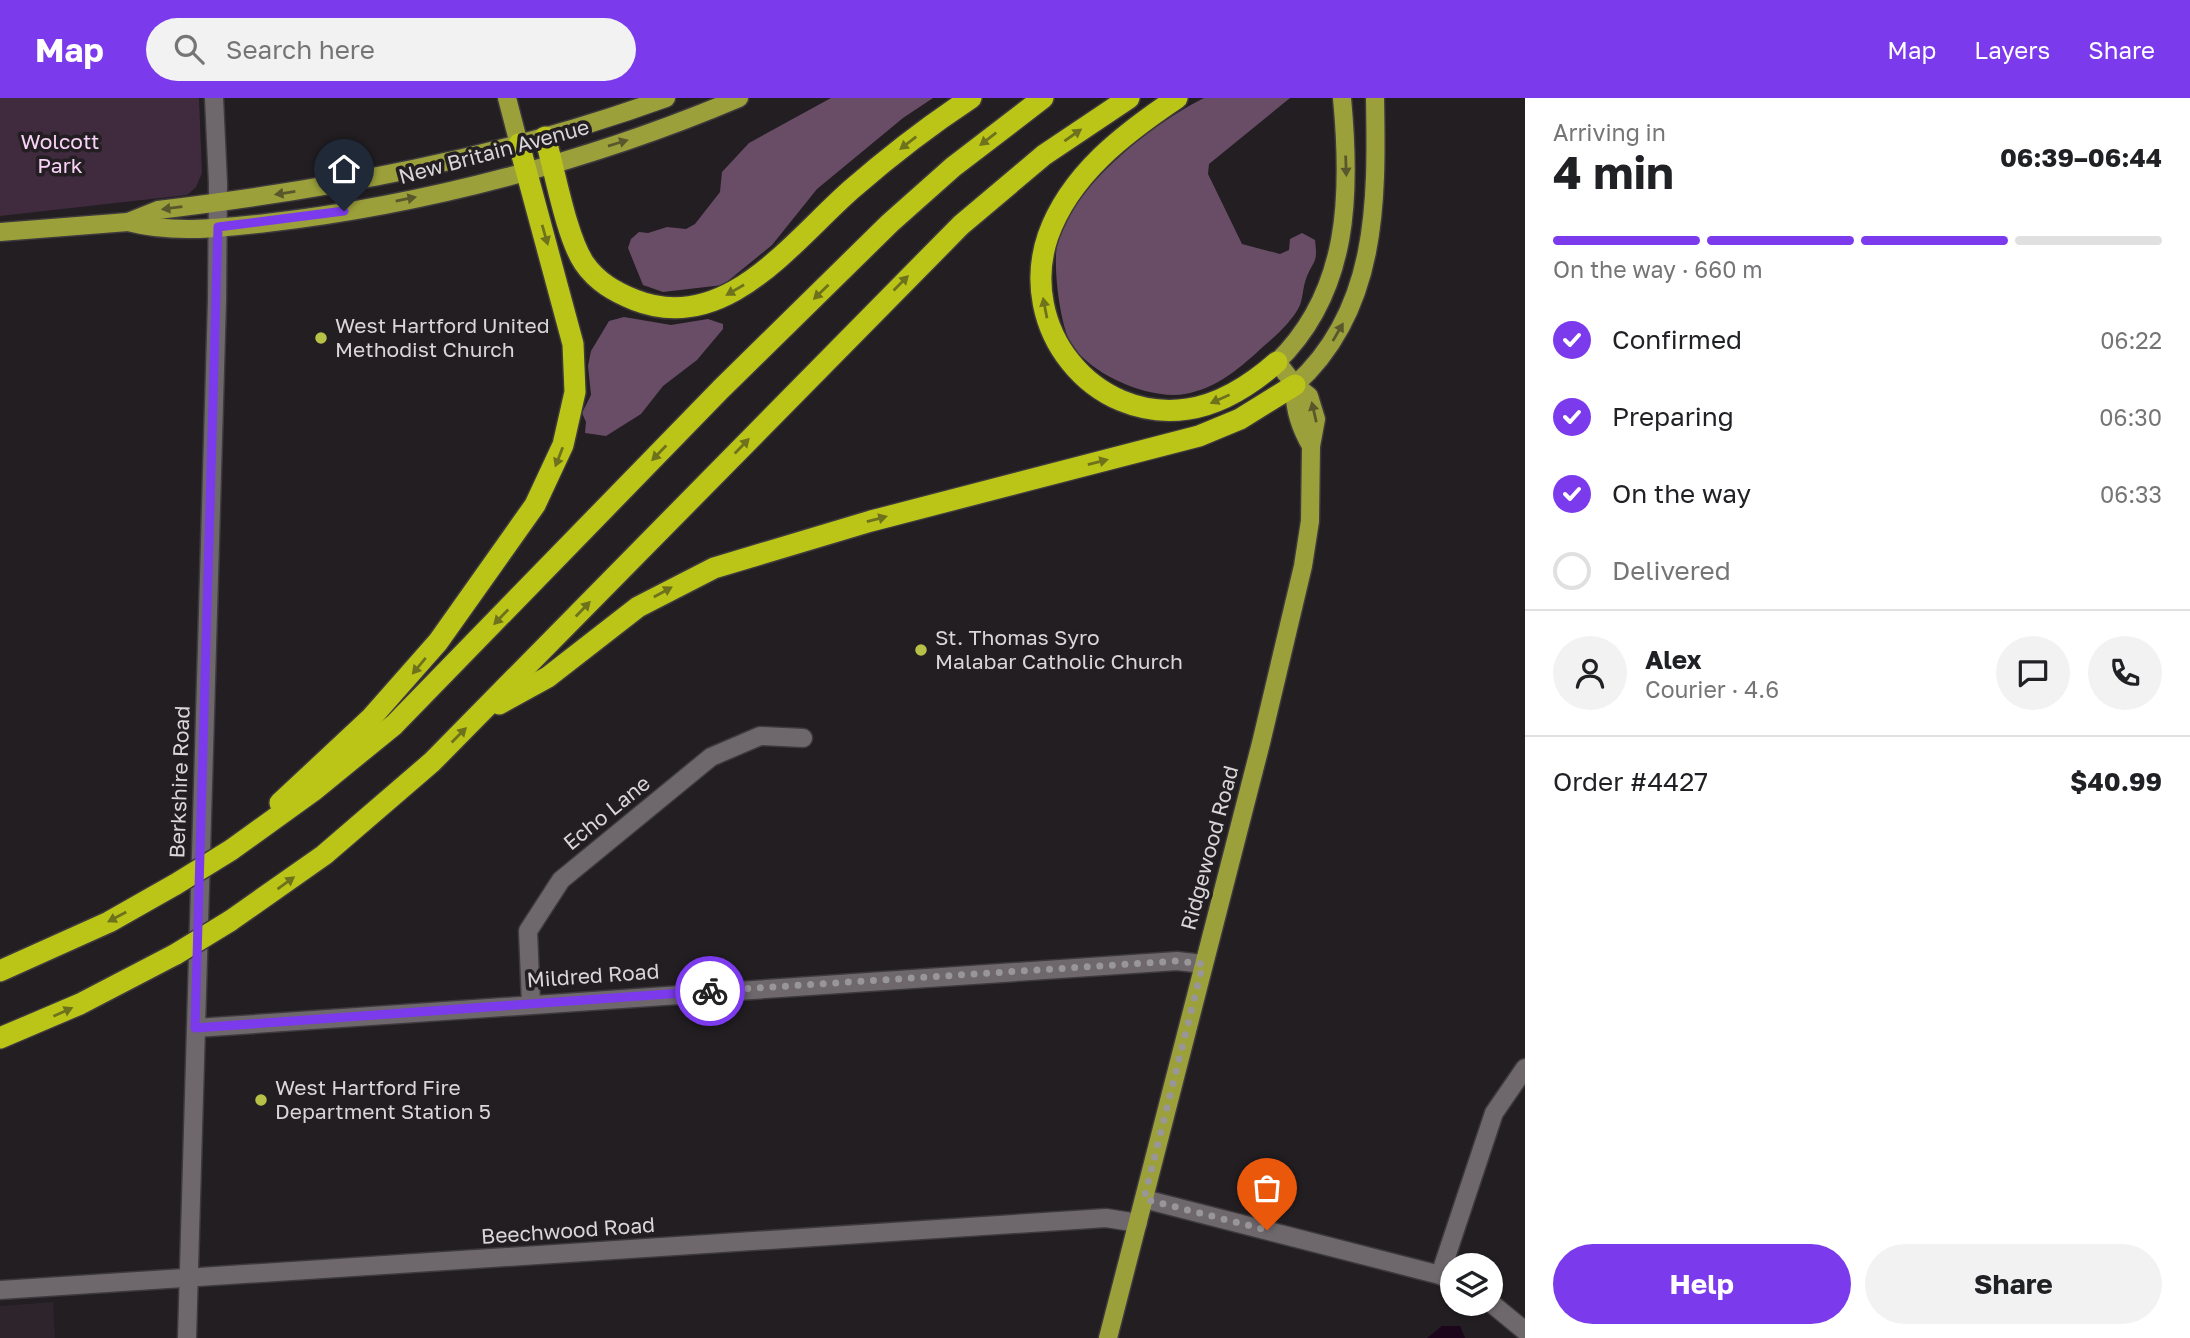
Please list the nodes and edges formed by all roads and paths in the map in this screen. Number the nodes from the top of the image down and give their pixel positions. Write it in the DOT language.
graph roads {
  1 [pos="214,98"];
  2 [pos="507,98"];
  3 [pos="666,98"];
  4 [pos="740,98"];
  5 [pos="971,98"];
  6 [pos="1043,98"];
  7 [pos="1129,98"];
  8 [pos="1177,98"];
  9 [pos="1342,98"];
  10 [pos="1375,98"];
  11 [pos="545,137"];
  12 [pos="519,144"];
  13 [pos="552,162"];
  14 [pos="527,169"];
  15 [pos="218,202"];
  16 [pos="128,222"];
  17 [pos="218,227"];
  18 [pos="0,232"];
  19 [pos="1277,362"];
  20 [pos="1295,385"];
  21 [pos="484,710"];
  22 [pos="803,737"];
  23 [pos="257,832"];
  24 [pos="1203,964"];
  25 [pos="0,971"];
  26 [pos="531,1003"];
  27 [pos="195,1028"];
  28 [pos="0,1038"];
  29 [pos="1525,1069"];
  30 [pos="1144,1199"];
  31 [pos="1138,1223"];
  32 [pos="1453,1253"];
  33 [pos="1440,1276"];
  34 [pos="188,1279"];
  35 [pos="0,1290"];
  36 [pos="1503,1313"];
  37 [pos="1525,1331"];
  38 [pos="187,1338"];
  39 [pos="1108,1338"];
  1 -- 15 [label="street, Berkshire Road"];
  2 -- 12 [label="main road"];
  3 -- 11 [label="main road, New Britain Avenue"];
  13 -- 4 [label="main road, New Britain Avenue, one-way"];
  5 -- 13 [label="highway, one-way"];
  6 -- 23 [label="highway, one-way"];
  21 -- 7 [label="highway, one-way"];
  19 -- 8 [label="highway, one-way"];
  9 -- 19 [label="main road, one-way"];
  20 -- 10 [label="main road, one-way"];
  11 -- 12 [label="main road, New Britain Avenue"];
  11 -- 13 [label="highway"];
  12 -- 14 [label="highway"];
  12 -- 15 [label="main road, New Britain Avenue, one-way"];
  13 -- 14 [label="main road, New Britain Avenue"];
  17 -- 14 [label="main road, New Britain Avenue, one-way"];
  14 -- 23 [label="highway, one-way"];
  15 -- 16 [label="main road, New Britain Avenue, one-way"];
  15 -- 17 [label="street, Berkshire Road"];
  16 -- 17 [label="main road, New Britain Avenue"];
  16 -- 18 [label="main road, New Britain Avenue"];
  17 -- 27 [label="street, Berkshire Road"];
  19 -- 20 [label="main road, Ridgewood Road"];
  21 -- 20 [label="highway, one-way"];
  20 -- 24 [label="main road, Ridgewood Road"];
  28 -- 21 [label="highway, one-way, bridge"];
  22 -- 26 [label="street, Echo Lane"];
  23 -- 25 [label="highway, one-way, bridge"];
  24 -- 26 [label="street, Mildred Road"];
  24 -- 30 [label="main road, Ridgewood Road"];
  26 -- 27 [label="street, Mildred Road"];
  27 -- 34 [label="street, Berkshire Road"];
  29 -- 32 [label="street"];
  30 -- 31 [label="main road, Ridgewood Road"];
  30 -- 33 [label="street"];
  31 -- 34 [label="street, Beechwood Road"];
  31 -- 39 [label="main road, Ridgewood Road"];
  34 -- 35 [label="street, Beechwood Road"];
  34 -- 38 [label="street, Berkshire Road"];
  36 -- 37 [label="street"];
}
